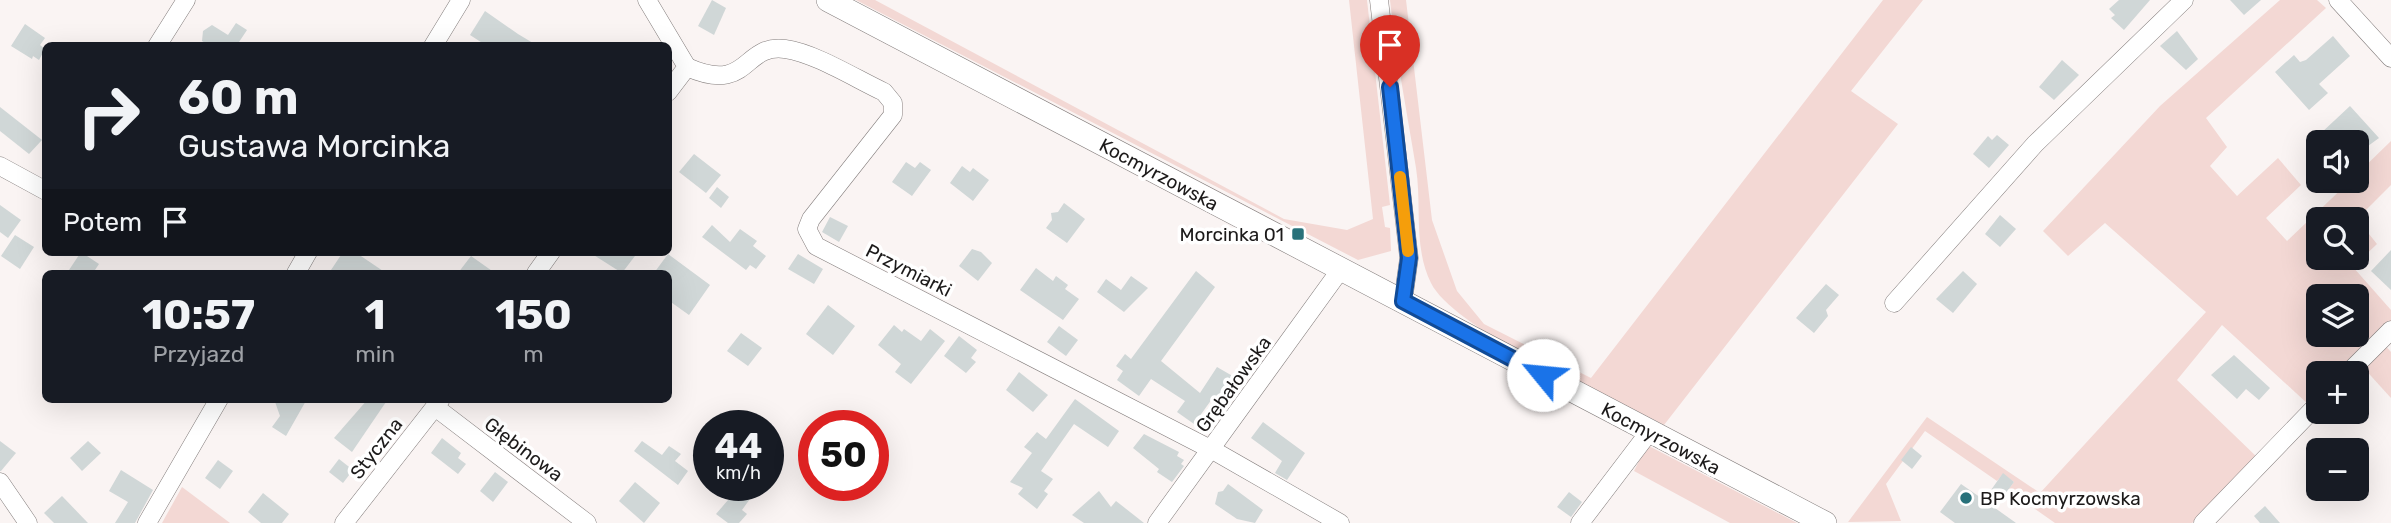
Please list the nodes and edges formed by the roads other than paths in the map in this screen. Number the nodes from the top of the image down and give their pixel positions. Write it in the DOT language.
graph roads {
  1 [pos="186,0"];
  2 [pos="461,0"];
  3 [pos="647,0"];
  4 [pos="828,0"];
  5 [pos="1379,0"];
  6 [pos="2184,0"];
  7 [pos="2338,0"];
  8 [pos="160,42"];
  9 [pos="435,42"];
  10 [pos="2391,58"];
  11 [pos="687,67"];
  12 [pos="672,87"];
  13 [pos="0,166"];
  14 [pos="42,189"];
  15 [pos="1341,269"];
  16 [pos="1403,301"];
  17 [pos="1894,303"];
  18 [pos="2391,330"];
  19 [pos="2360,361"];
  20 [pos="217,403"];
  21 [pos="438,403"];
  22 [pos="2306,416"];
  23 [pos="1650,431"];
  24 [pos="1211,450"];
  25 [pos="0,482"];
  26 [pos="24,521"];
  27 [pos="147,523"];
  28 [pos="344,523"];
  29 [pos="587,523"];
  30 [pos="1157,523"];
  31 [pos="1340,523"];
  32 [pos="1580,523"];
  33 [pos="1825,523"];
  34 [pos="2203,523"];
  1 -- 8 [label="street"];
  2 -- 9 [label="street"];
  3 -- 11 [label="street"];
  4 -- 15 [label="main road, Kocmyrzowska"];
  5 -- 16 [label="street"];
  6 -- 17 [label="street"];
  7 -- 10 [label="street"];
  11 -- 12 [label="street"];
  11 -- 24 [label="street, Przymiarki"];
  13 -- 14 [label="street"];
  15 -- 16 [label="main road, Kocmyrzowska"];
  15 -- 24 [label="street, Grębałowska"];
  16 -- 23 [label="main road, Kocmyrzowska"];
  18 -- 19 [label="street"];
  20 -- 27 [label="street"];
  21 -- 28 [label="street, Styczna"];
  21 -- 29 [label="street, Głębinowa"];
  22 -- 34 [label="street"];
  23 -- 32 [label="street"];
  23 -- 33 [label="main road, Kocmyrzowska"];
  24 -- 30 [label="street, Grębałowska"];
  24 -- 31 [label="street, Przymiarki"];
  25 -- 26 [label="street"];
}
